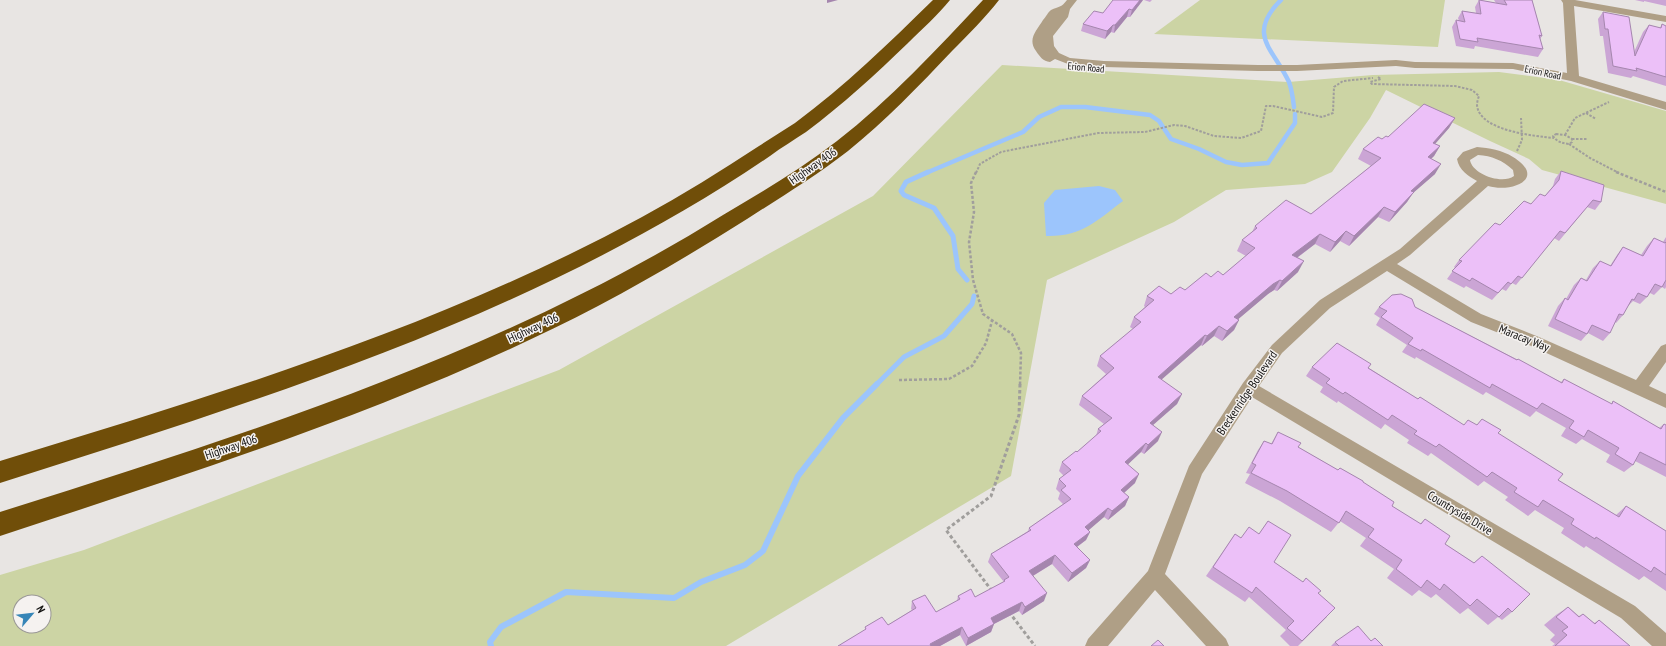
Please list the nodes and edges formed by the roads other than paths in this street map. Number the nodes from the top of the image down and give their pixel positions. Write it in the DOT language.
graph roads {
  1 [pos="942,0"];
  2 [pos="991,0"];
  3 [pos="1567,1"];
  4 [pos="1068,4"];
  5 [pos="1666,19"];
  6 [pos="1573,78"];
  7 [pos="1666,106"];
  8 [pos="1485,180"];
  9 [pos="1387,264"];
  10 [pos="1666,350"];
  11 [pos="1249,388"];
  12 [pos="1639,388"];
  13 [pos="1666,402"];
  14 [pos="0,472"];
  15 [pos="0,524"];
  16 [pos="1155,576"];
  17 [pos="1095,646"];
  18 [pos="1219,646"];
  19 [pos="1666,646"];
  1 -- 14 [label="highway"];
  2 -- 15 [label="highway, Highway 406"];
  3 -- 5 [label="street"];
  3 -- 6 [label="street"];
  4 -- 6 [label="street, Erion Road"];
  6 -- 7 [label="street, Erion Road"];
  8 -- 8 [label="street"];
  8 -- 9 [label="street, Breckenridge Boulevard"];
  9 -- 11 [label="street, Breckenridge Boulevard"];
  9 -- 12 [label="street, Maracay Way"];
  10 -- 12 [label="street"];
  11 -- 16 [label="street, Breckenridge Boulevard"];
  11 -- 19 [label="street, Countryside Drive"];
  12 -- 13 [label="street, Maracay Way"];
  16 -- 17 [label="street, Breckenridge Boulevard"];
  16 -- 18 [label="street"];
}
